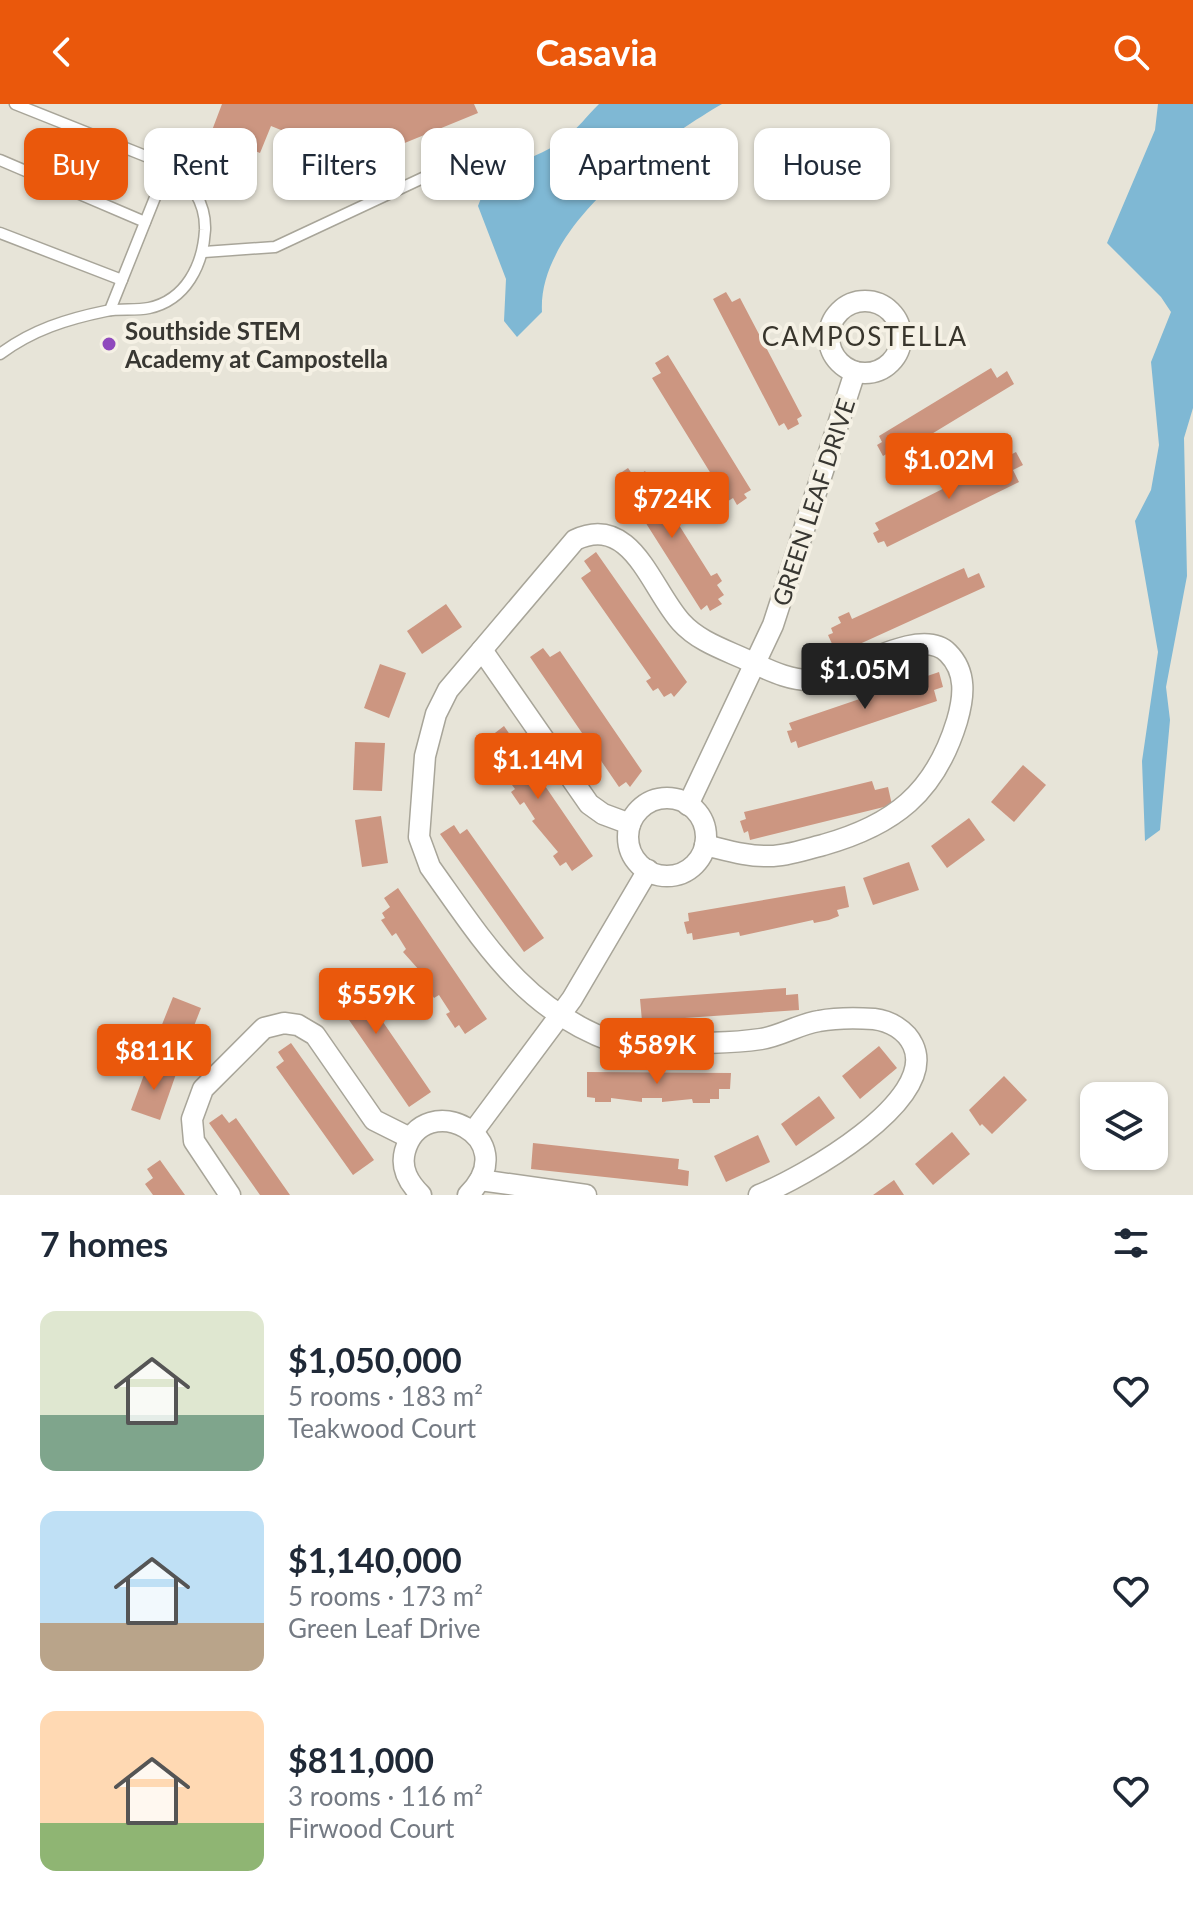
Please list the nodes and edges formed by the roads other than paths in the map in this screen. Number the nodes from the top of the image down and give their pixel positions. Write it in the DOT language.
graph roads {
  1 [pos="15,104"];
  2 [pos="144,155"];
  3 [pos="0,160"];
  4 [pos="421,179"];
  5 [pos="154,200"];
  6 [pos="199,200"];
  7 [pos="145,222"];
  8 [pos="0,233"];
  9 [pos="204,252"];
  10 [pos="122,280"];
  11 [pos="110,310"];
  12 [pos="0,354"];
  13 [pos="855,372"];
  14 [pos="482,650"];
  15 [pos="755,664"];
  16 [pos="688,805"];
  17 [pos="630,824"];
  18 [pos="705,845"];
  19 [pos="648,870"];
  20 [pos="560,1015"];
  21 [pos="473,1132"];
  22 [pos="410,1138"];
  23 [pos="474,1188"];
  24 [pos="417,1194"];
  25 [pos="230,1195"];
  26 [pos="586,1195"];
  27 [pos="759,1195"];
  1 -- 2 [label="lane"];
  3 -- 7 [label="lane"];
  4 -- 9 [label="lane"];
  5 -- 7 [label="lane"];
  6 -- 9 [label="lane"];
  7 -- 10 [label="lane"];
  8 -- 10 [label="lane"];
  9 -- 11 [label="lane"];
  10 -- 11 [label="lane"];
  11 -- 12 [label="lane"];
  13 -- 15 [label="street, GREEN LEAF DRIVE"];
  14 -- 15 [label="street"];
  14 -- 17 [label="street"];
  14 -- 20 [label="street"];
  15 -- 16 [label="street, GREEN LEAF DRIVE"];
  15 -- 18 [label="street"];
  16 -- 17 [label="street"];
  16 -- 18 [label="street"];
  17 -- 19 [label="street"];
  18 -- 19 [label="street"];
  19 -- 20 [label="street"];
  20 -- 21 [label="street"];
  20 -- 27 [label="street"];
  21 -- 22 [label="street"];
  21 -- 23 [label="street"];
  22 -- 24 [label="street"];
  22 -- 25 [label="street"];
  23 -- 26 [label="street"];
}
